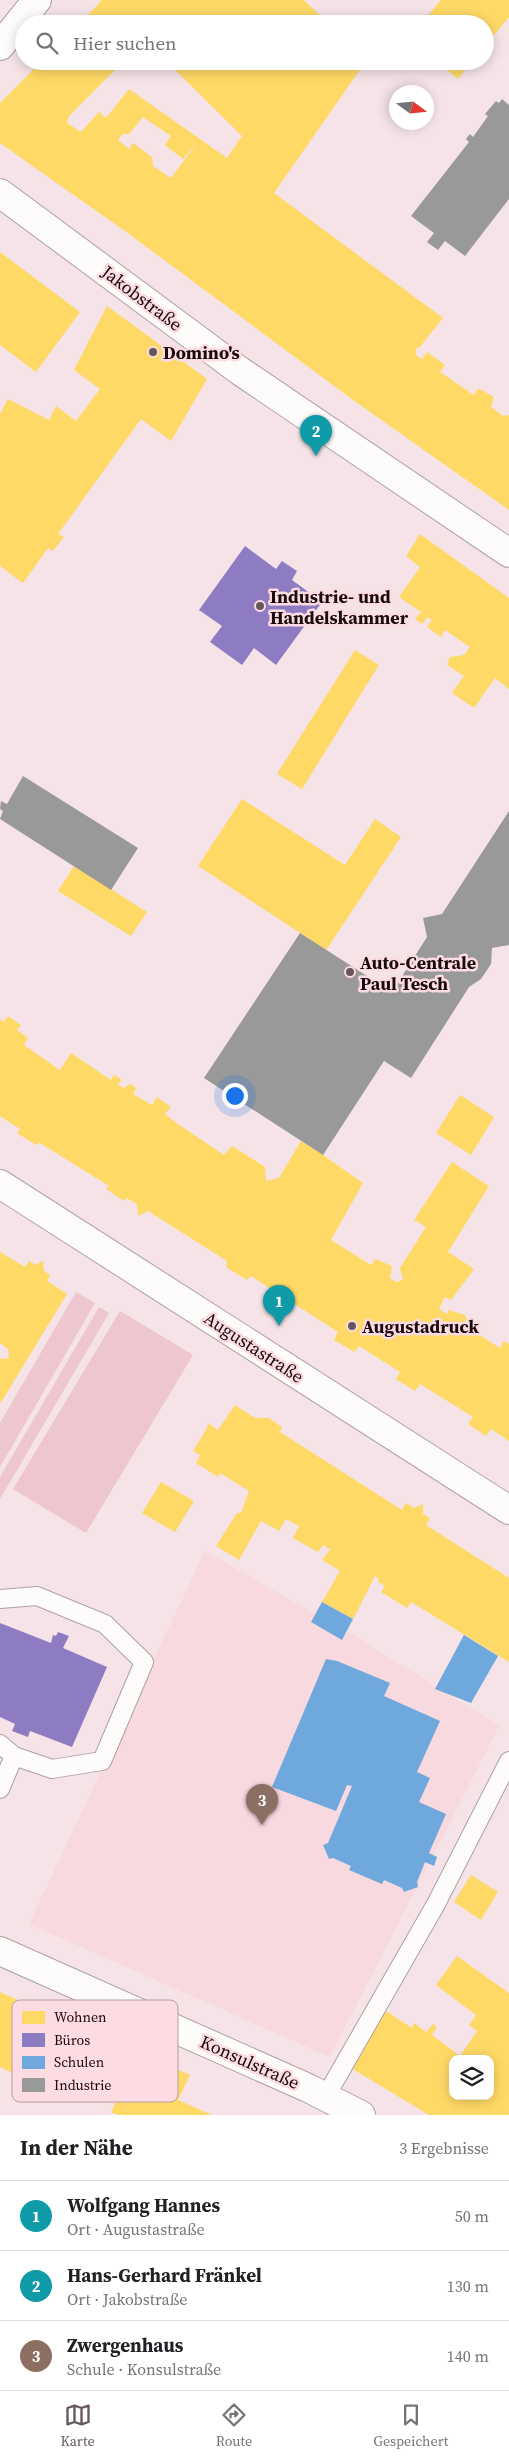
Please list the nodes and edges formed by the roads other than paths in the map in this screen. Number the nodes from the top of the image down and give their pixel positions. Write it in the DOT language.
graph roads {
  1 [pos="20,0"];
  2 [pos="37,0"];
  3 [pos="25,15"];
  4 [pos="0,16"];
  5 [pos="15,27"];
  6 [pos="0,46"];
  7 [pos="0,193"];
  8 [pos="509,553"];
  9 [pos="0,1184"];
  10 [pos="509,1510"];
  11 [pos="0,1599"];
  12 [pos="0,1744"];
  13 [pos="14,1756"];
  14 [pos="509,1761"];
  15 [pos="0,1789"];
  16 [pos="0,1951"];
  17 [pos="110,2000"];
  18 [pos="178,2030"];
  19 [pos="326,2096"];
  20 [pos="361,2115"];
  1 -- 4 [label="street"];
  2 -- 3 [label="street"];
  5 -- 6 [label="street"];
  7 -- 8 [label="street, Jakobstraße"];
  9 -- 10 [label="street, Augustastraße"];
  11 -- 13 [label="lane"];
  12 -- 13 [label="lane"];
  13 -- 15 [label="lane"];
  14 -- 19 [label="lane"];
  16 -- 17 [label="street, Konsulstraße"];
  18 -- 19 [label="street, Konsulstraße"];
  19 -- 20 [label="street, Konsulstraße"];
}
